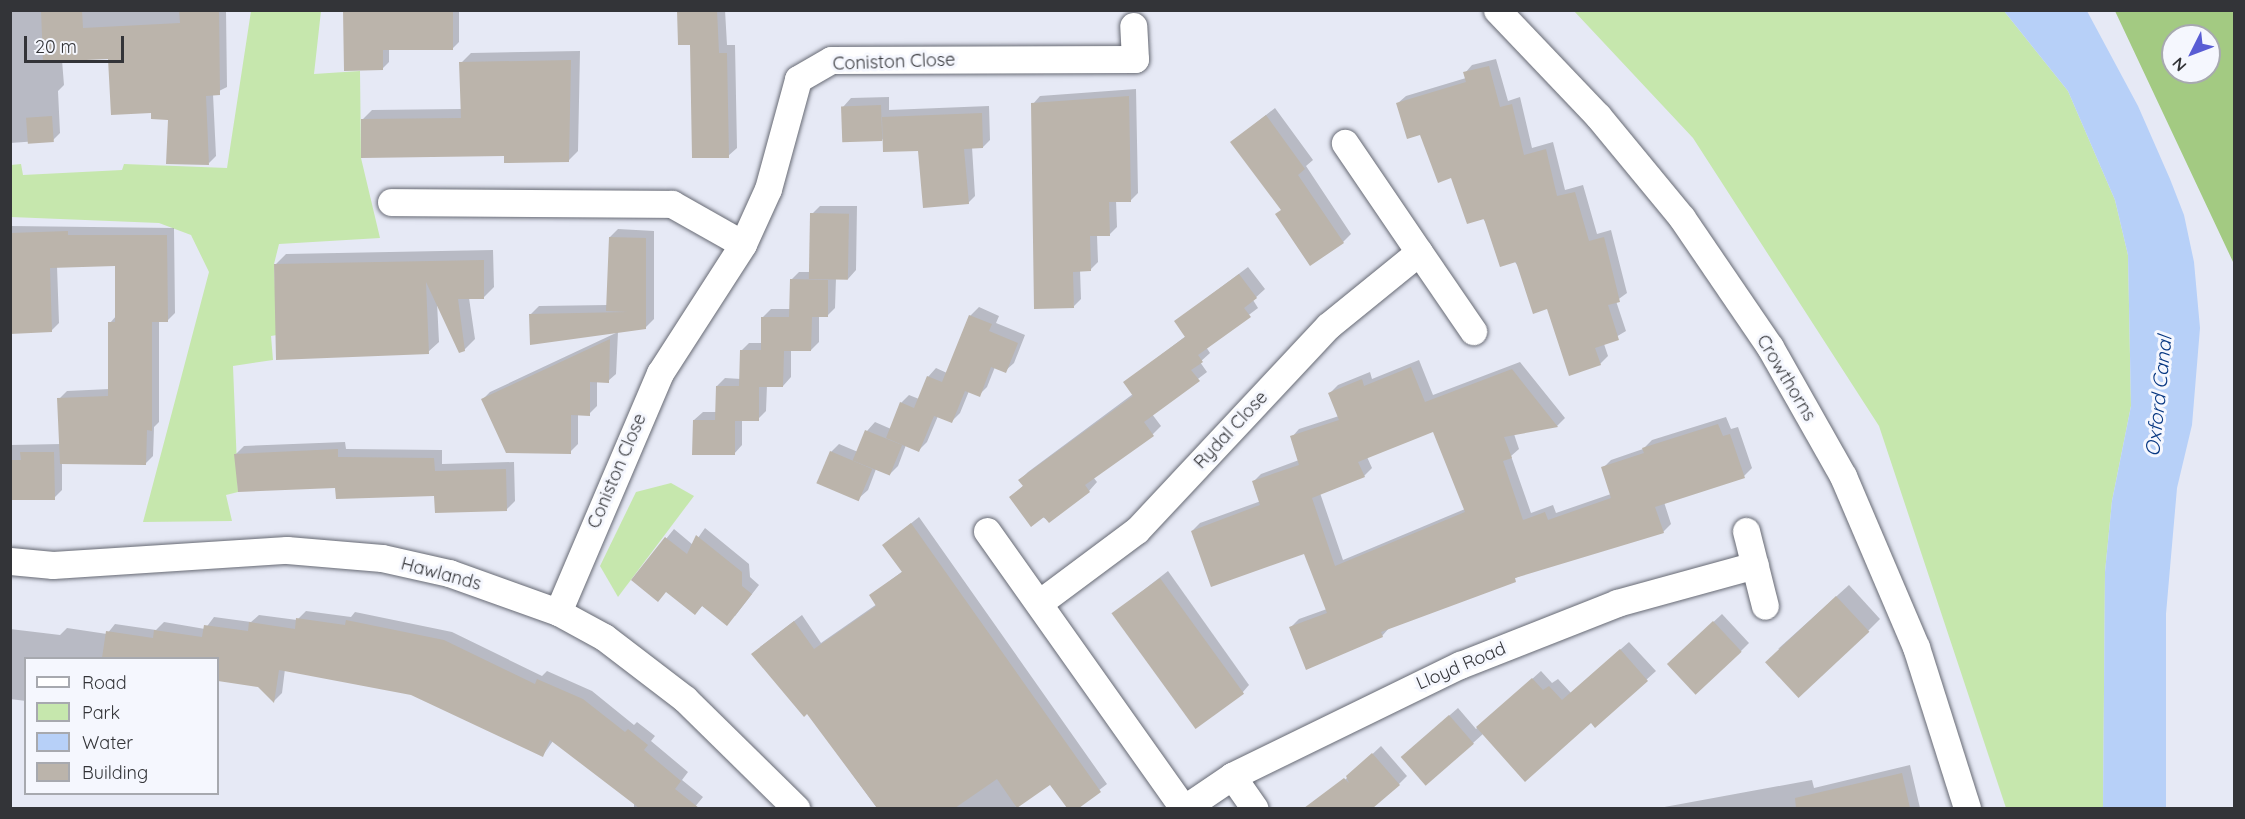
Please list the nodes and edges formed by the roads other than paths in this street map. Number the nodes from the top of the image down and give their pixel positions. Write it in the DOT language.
graph roads {
  1 [pos="1497,10"];
  2 [pos="1133,26"];
  3 [pos="1345,143"];
  4 [pos="391,202"];
  5 [pos="743,243"];
  6 [pos="1419,252"];
  7 [pos="1473,331"];
  8 [pos="987,531"];
  9 [pos="1746,531"];
  10 [pos="10,561"];
  11 [pos="1755,565"];
  12 [pos="1039,603"];
  13 [pos="1765,606"];
  14 [pos="558,612"];
  15 [pos="1232,776"];
  16 [pos="793,807"];
  17 [pos="1184,808"];
  18 [pos="1254,808"];
  19 [pos="1967,808"];
  1 -- 19 [label="street, Crowthorns"];
  2 -- 5 [label="street, Coniston Close"];
  3 -- 6 [label="street"];
  4 -- 5 [label="street"];
  5 -- 14 [label="street, Coniston Close"];
  6 -- 7 [label="street"];
  6 -- 12 [label="street, Rydal Close"];
  8 -- 12 [label="street"];
  9 -- 11 [label="street"];
  10 -- 14 [label="street, Hawlands"];
  11 -- 13 [label="street"];
  11 -- 15 [label="street, Lloyd Road"];
  12 -- 17 [label="street"];
  14 -- 16 [label="street, Hawlands"];
  15 -- 17 [label="street, Lloyd Road"];
  15 -- 18 [label="street"];
}
